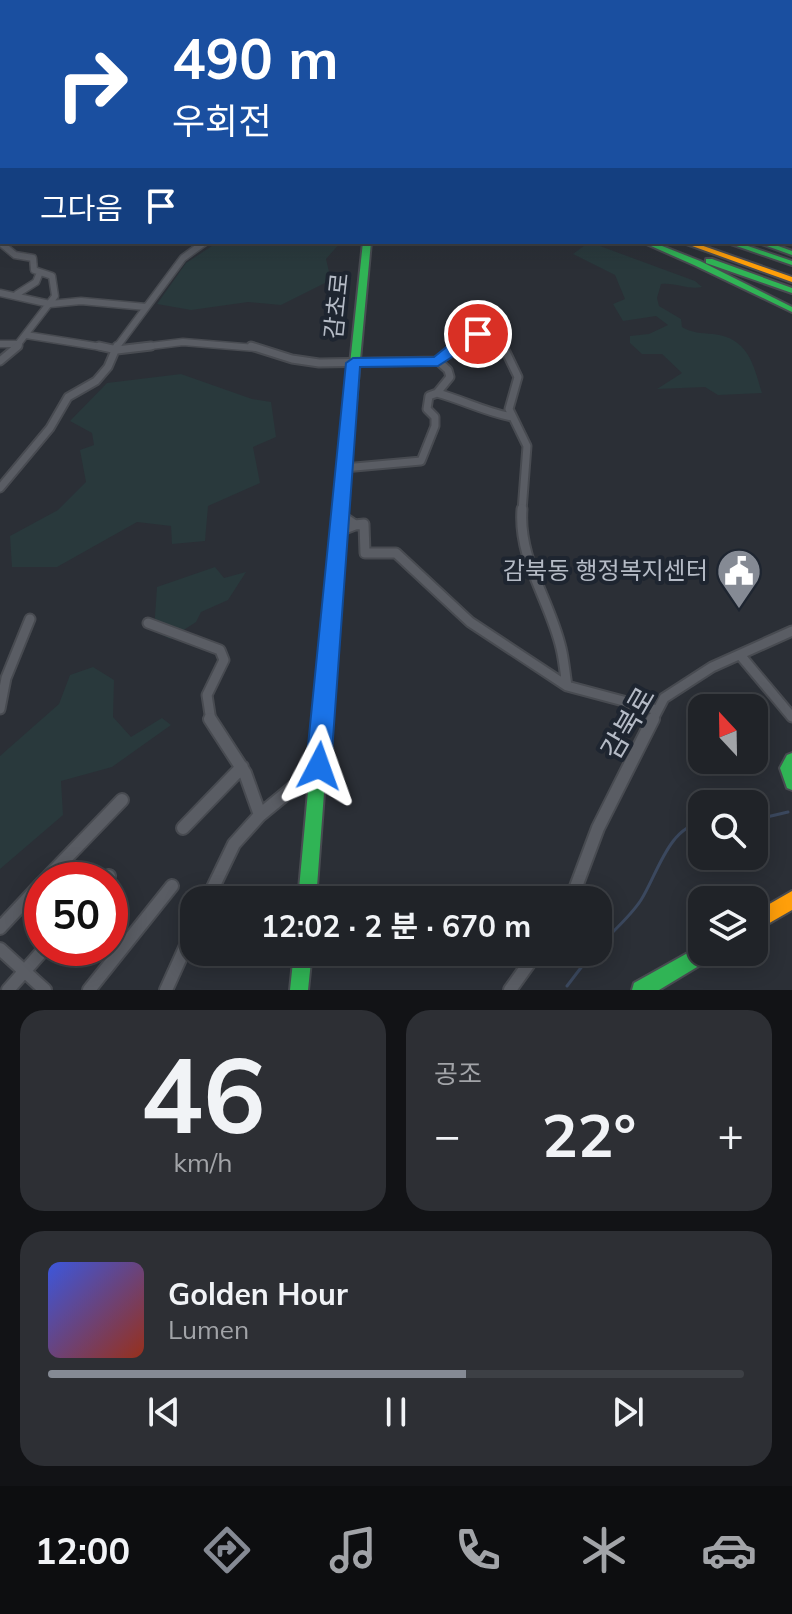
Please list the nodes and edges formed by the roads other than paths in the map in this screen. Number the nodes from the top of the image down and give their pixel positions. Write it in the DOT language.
graph roads {
  1 [pos="4,244"];
  2 [pos="202,244"];
  3 [pos="367,244"];
  4 [pos="640,244"];
  5 [pos="651,244"];
  6 [pos="662,244"];
  7 [pos="693,244"];
  8 [pos="710,244"];
  9 [pos="716,244"];
  10 [pos="734,244"];
  11 [pos="748,244"];
  12 [pos="766,244"];
  13 [pos="792,253"];
  14 [pos="791,269"];
  15 [pos="40,272"];
  16 [pos="741,290"];
  17 [pos="792,291"];
  18 [pos="0,293"];
  19 [pos="17,294"];
  20 [pos="777,301"];
  21 [pos="50,304"];
  22 [pos="146,307"];
  23 [pos="792,308"];
  24 [pos="26,335"];
  25 [pos="0,344"];
  26 [pos="20,344"];
  27 [pos="117,350"];
  28 [pos="0,361"];
  29 [pos="438,361"];
  30 [pos="353,363"];
  31 [pos="437,393"];
  32 [pos="512,417"];
  33 [pos="344,468"];
  34 [pos="1,485"];
  35 [pos="339,514"];
  36 [pos="355,525"];
  37 [pos="337,532"];
  38 [pos="30,619"];
  39 [pos="148,623"];
  40 [pos="792,631"];
  41 [pos="741,656"];
  42 [pos="3,679"];
  43 [pos="567,686"];
  44 [pos="0,709"];
  45 [pos="657,710"];
  46 [pos="792,717"];
  47 [pos="792,760"];
  48 [pos="319,766"];
  49 [pos="242,767"];
  50 [pos="792,783"];
  51 [pos="122,800"];
  52 [pos="260,815"];
  53 [pos="183,828"];
  54 [pos="63,862"];
  55 [pos="172,886"];
  56 [pos="214,886"];
  57 [pos="308,886"];
  58 [pos="578,886"];
  59 [pos="792,900"];
  60 [pos="24,903"];
  61 [pos="768,915"];
  62 [pos="0,928"];
  63 [pos="0,949"];
  64 [pos="180,959"];
  65 [pos="688,963"];
  66 [pos="29,966"];
  67 [pos="302,966"];
  68 [pos="527,966"];
  69 [pos="24,971"];
  70 [pos="8,990"];
  71 [pos="45,990"];
  72 [pos="89,990"];
  73 [pos="166,990"];
  74 [pos="299,990"];
  75 [pos="510,990"];
  76 [pos="641,990"];
  1 -- 15 [label="street"];
  2 -- 22 [label="street"];
  3 -- 30 [label="main road, 감초로"];
  4 -- 16 [label="main road"];
  5 -- 23 [label="main road"];
  6 -- 17 [label="main road"];
  7 -- 14 [label="main road"];
  8 -- 14 [label="main road"];
  9 -- 14 [label="main road"];
  10 -- 14 [label="main road"];
  11 -- 14 [label="main road"];
  12 -- 13 [label="main road"];
  15 -- 19 [label="street"];
  15 -- 21 [label="street"];
  18 -- 19 [label="street"];
  19 -- 21 [label="street"];
  20 -- 23 [label="main road"];
  21 -- 22 [label="street"];
  21 -- 24 [label="street"];
  22 -- 27 [label="street"];
  24 -- 26 [label="street"];
  24 -- 27 [label="street"];
  25 -- 26 [label="street"];
  26 -- 28 [label="street"];
  27 -- 30 [label="street"];
  27 -- 34 [label="street"];
  29 -- 30 [label="street"];
  29 -- 31 [label="street"];
  29 -- 32 [label="street"];
  30 -- 33 [label="main road, 감초로"];
  31 -- 32 [label="street"];
  31 -- 33 [label="street"];
  32 -- 43 [label="street"];
  33 -- 35 [label="main road, 감초로"];
  35 -- 36 [label="street"];
  35 -- 37 [label="main road, 감초로"];
  36 -- 37 [label="street"];
  36 -- 43 [label="street"];
  37 -- 48 [label="main road, 감초로"];
  38 -- 42 [label="street"];
  39 -- 49 [label="street"];
  40 -- 41 [label="street, 감북로"];
  41 -- 45 [label="street, 감북로"];
  41 -- 46 [label="street"];
  42 -- 44 [label="street"];
  43 -- 45 [label="street"];
  45 -- 58 [label="street, 감북로"];
  47 -- 50 [label="main road"];
  48 -- 52 [label="street"];
  48 -- 57 [label="main road, 감초로"];
  49 -- 52 [label="street"];
  49 -- 53 [label="street"];
  51 -- 54 [label="street"];
  52 -- 56 [label="street"];
  55 -- 72 [label="street"];
  59 -- 61 [label="main road"];
  60 -- 62 [label="street"];
  63 -- 69 [label="street"];
  64 -- 73 [label="street"];
  65 -- 76 [label="main road"];
  66 -- 69 [label="street"];
  67 -- 74 [label="main road"];
  68 -- 75 [label="street"];
  69 -- 70 [label="street"];
  69 -- 71 [label="street"];
}
